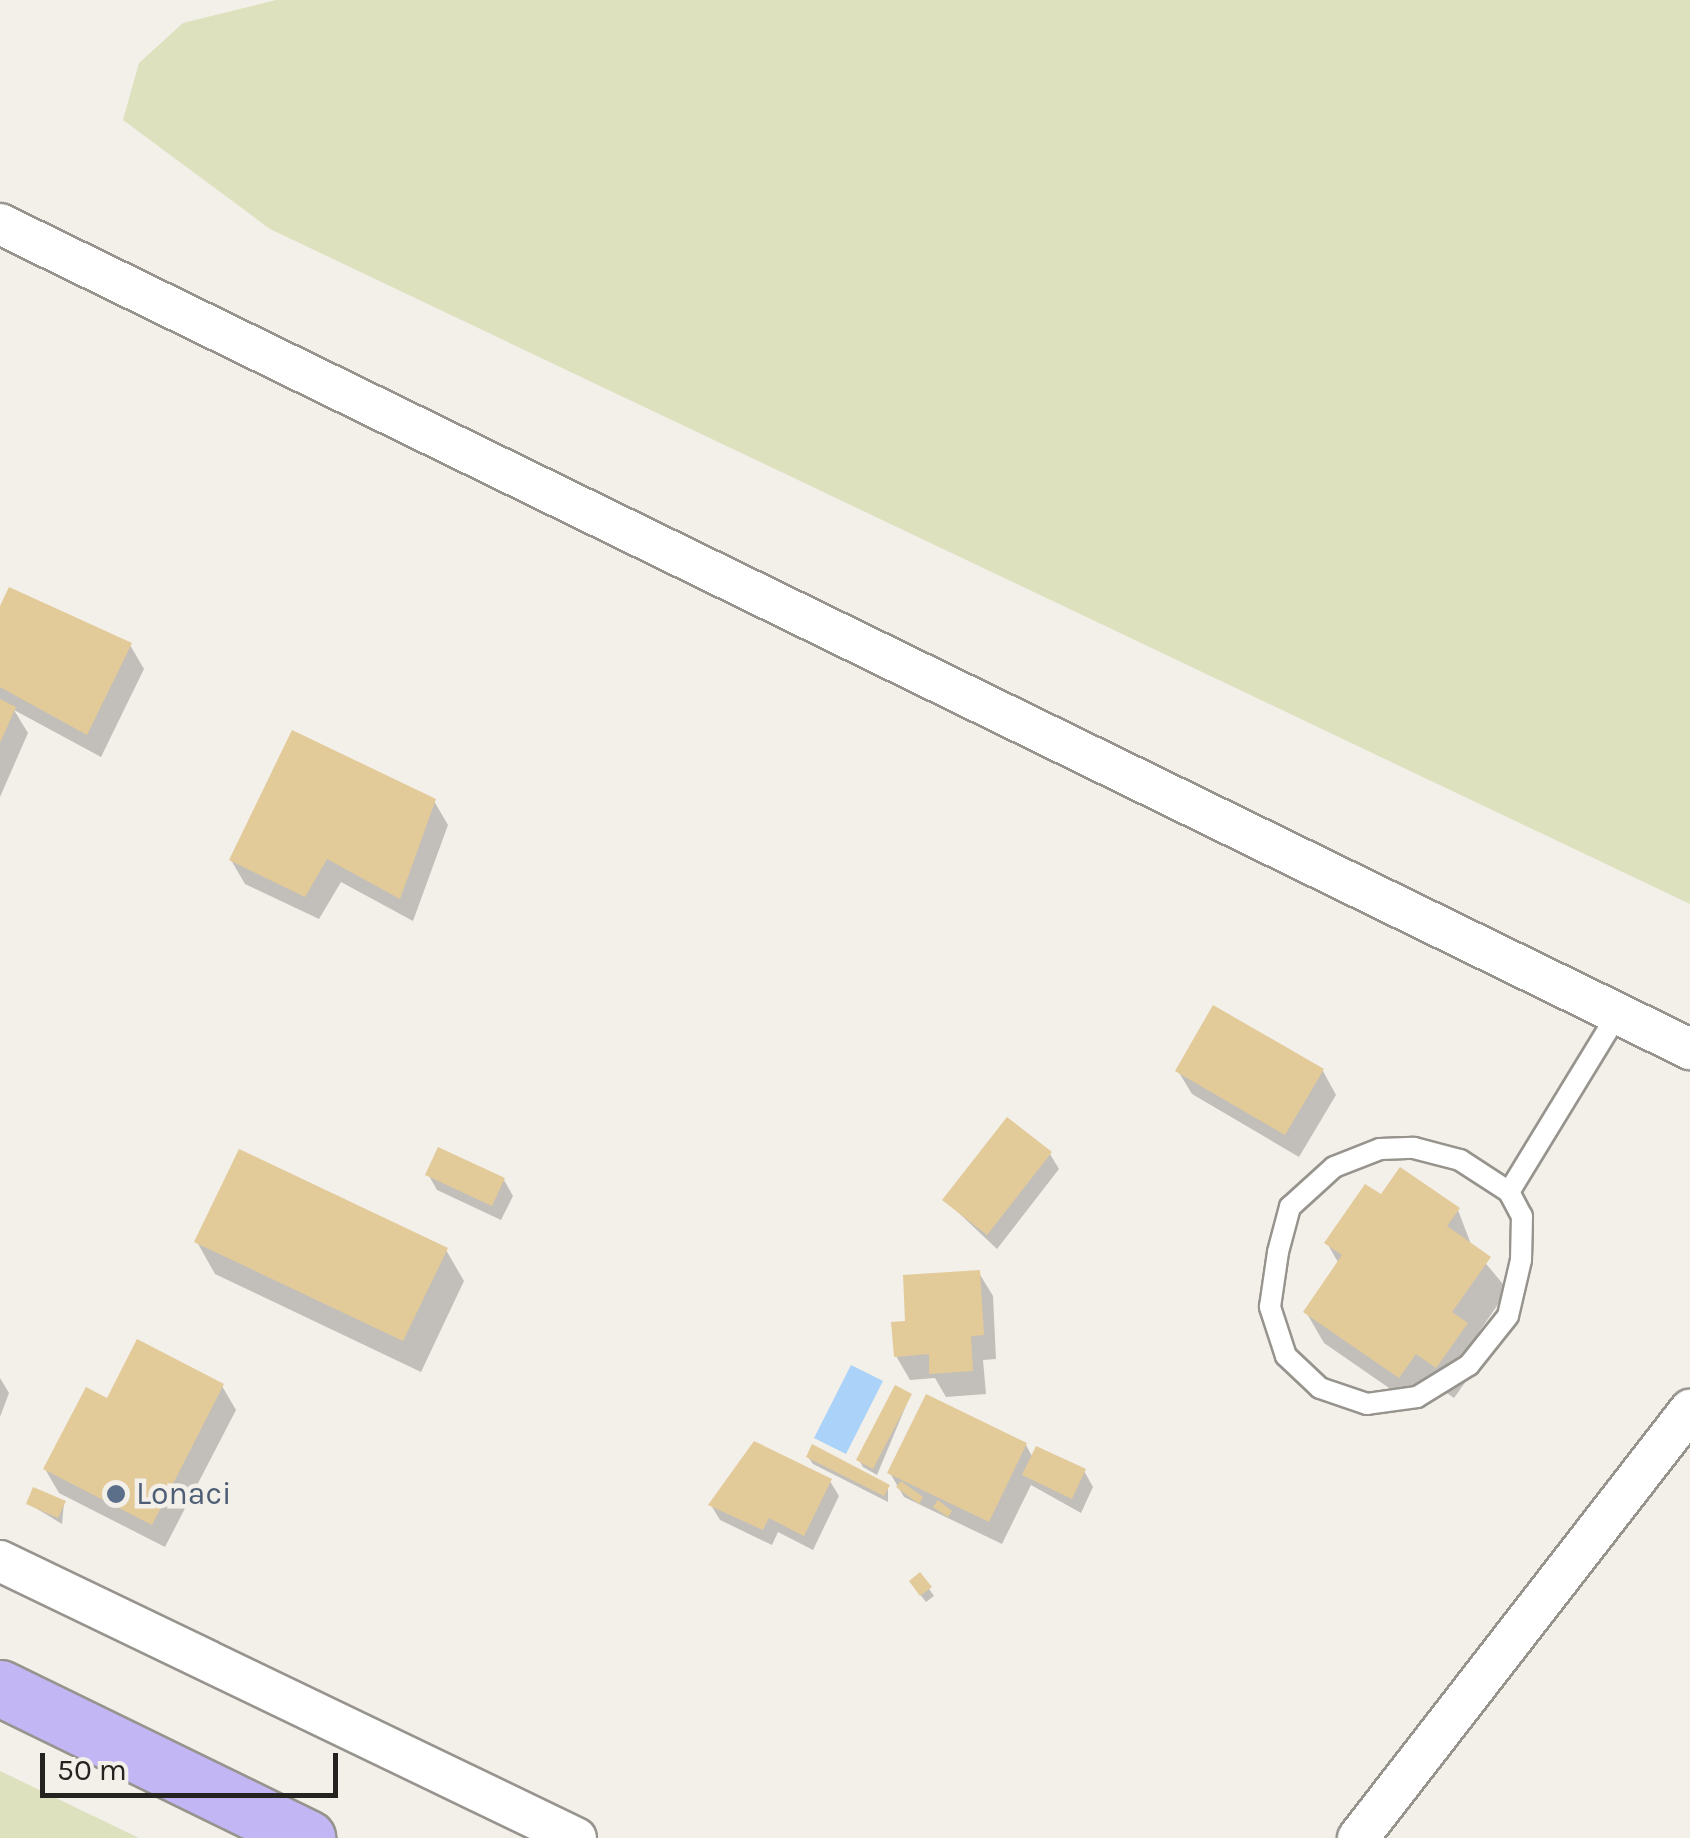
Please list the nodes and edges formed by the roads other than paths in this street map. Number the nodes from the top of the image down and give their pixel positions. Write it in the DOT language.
graph roads {
  1 [pos="0,224"];
  2 [pos="1616,1014"];
  3 [pos="1690,1049"];
  4 [pos="1510,1192"];
  5 [pos="1690,1410"];
  6 [pos="0,1560"];
  7 [pos="0,1688"];
  8 [pos="308,1838"];
  9 [pos="576,1838"];
  10 [pos="1358,1838"];
  1 -- 2 [label="street"];
  2 -- 3 [label="street"];
  2 -- 4 [label="lane"];
  4 -- 4 [label="lane"];
  5 -- 10 [label="street"];
  6 -- 9 [label="street"];
  7 -- 8 [label="highway"];
}
